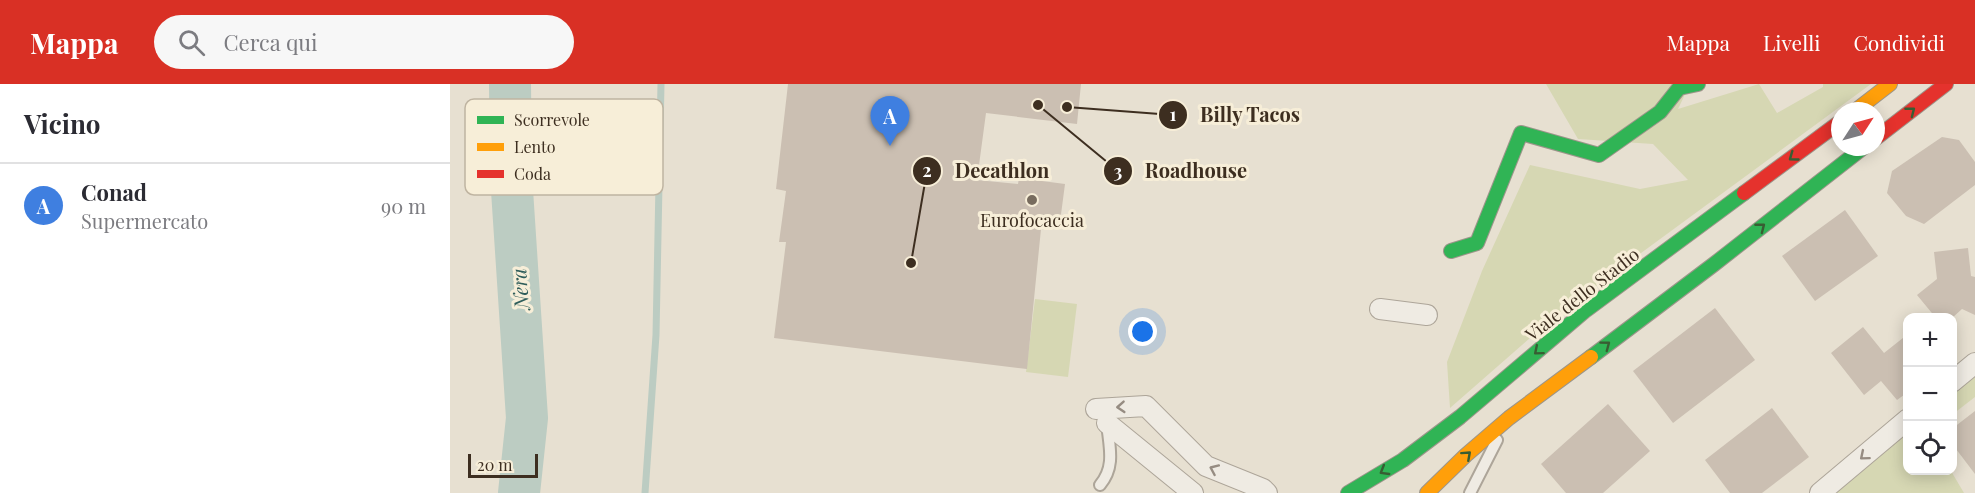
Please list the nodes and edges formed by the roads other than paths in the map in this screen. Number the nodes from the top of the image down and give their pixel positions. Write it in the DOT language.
graph roads {
  1 [pos="1698,84"];
  2 [pos="1890,84"];
  3 [pos="1946,84"];
  4 [pos="1867,102"];
  5 [pos="1831,129"];
  6 [pos="1885,131"];
  7 [pos="1852,156"];
  8 [pos="1451,252"];
  9 [pos="1380,309"];
  10 [pos="1427,315"];
  11 [pos="1975,363"];
  12 [pos="1957,379"];
  13 [pos="1101,416"];
  14 [pos="1509,418"];
  15 [pos="1906,421"];
  16 [pos="1100,485"];
  17 [pos="1193,493"];
  18 [pos="1267,493"];
  19 [pos="1348,493"];
  20 [pos="1427,493"];
  21 [pos="1470,493"];
  22 [pos="1820,493"];
  1 -- 8 [label="main road"];
  2 -- 4 [label="main road"];
  6 -- 3 [label="main road, one-way"];
  5 -- 19 [label="main road, Viale dello Stadio, one-way"];
  14 -- 7 [label="main road, one-way"];
  9 -- 10 [label="street"];
  11 -- 12 [label="street"];
  13 -- 16 [label="lane"];
  13 -- 17 [label="street"];
  18 -- 13 [label="street, one-way"];
  20 -- 14 [label="main road, one-way"];
  14 -- 21 [label="lane"];
  15 -- 22 [label="street, one-way"];
}
